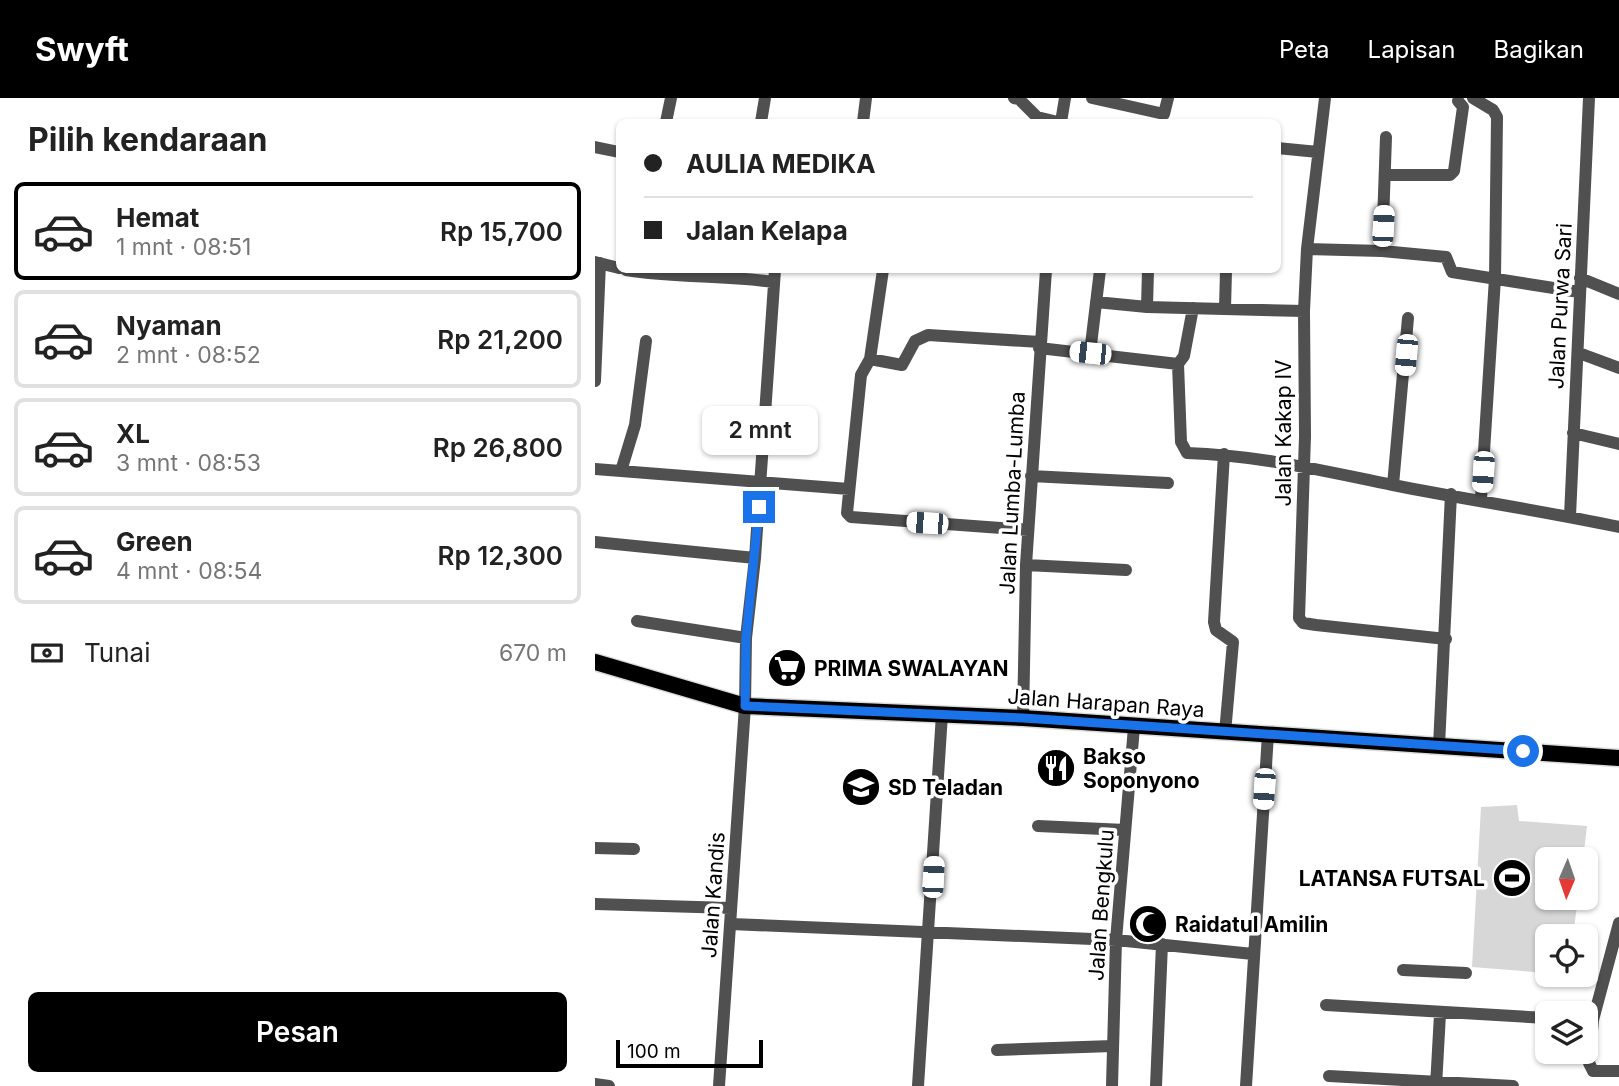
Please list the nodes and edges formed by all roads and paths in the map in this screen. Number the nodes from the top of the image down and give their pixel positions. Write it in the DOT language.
graph roads {
  1 [pos="671,98"];
  2 [pos="765,98"];
  3 [pos="866,98"];
  4 [pos="1014,98"];
  5 [pos="1065,98"];
  6 [pos="1092,98"];
  7 [pos="1168,98"];
  8 [pos="1325,98"];
  9 [pos="1473,98"];
  10 [pos="1589,98"];
  11 [pos="1455,99"];
  12 [pos="1164,118"];
  13 [pos="667,119"];
  14 [pos="762,119"];
  15 [pos="863,119"];
  16 [pos="1046,119"];
  17 [pos="1061,119"];
  18 [pos="1386,137"];
  19 [pos="595,147"];
  20 [pos="1281,148"];
  21 [pos="616,151"];
  22 [pos="1318,152"];
  23 [pos="1386,175"];
  24 [pos="1307,249"];
  25 [pos="1382,251"];
  26 [pos="597,263"];
  27 [pos="616,267"];
  28 [pos="653,273"];
  29 [pos="883,273"];
  30 [pos="1046,273"];
  31 [pos="1100,273"];
  32 [pos="1148,273"];
  33 [pos="1226,273"];
  34 [pos="774,276"];
  35 [pos="1495,278"];
  36 [pos="1580,278"];
  37 [pos="1579,292"];
  38 [pos="1619,294"];
  39 [pos="1096,302"];
  40 [pos="1147,307"];
  41 [pos="1193,308"];
  42 [pos="1225,309"];
  43 [pos="1304,311"];
  44 [pos="1408,318"];
  45 [pos="646,341"];
  46 [pos="1039,345"];
  47 [pos="1090,353"];
  48 [pos="1579,353"];
  49 [pos="870,359"];
  50 [pos="1178,364"];
  51 [pos="1619,369"];
  52 [pos="595,381"];
  53 [pos="1573,433"];
  54 [pos="1619,444"];
  55 [pos="1224,454"];
  56 [pos="1304,464"];
  57 [pos="595,469"];
  58 [pos="621,471"];
  59 [pos="1031,476"];
  60 [pos="761,482"];
  61 [pos="1168,483"];
  62 [pos="1394,485"];
  63 [pos="849,489"];
  64 [pos="1451,494"];
  65 [pos="1481,499"];
  66 [pos="1570,516"];
  67 [pos="1619,527"];
  68 [pos="1028,530"];
  69 [pos="595,542"];
  70 [pos="755,558"];
  71 [pos="1026,565"];
  72 [pos="1126,570"];
  73 [pos="637,621"];
  74 [pos="746,638"];
  75 [pos="1446,639"];
  76 [pos="595,662"];
  77 [pos="745,706"];
  78 [pos="942,714"];
  79 [pos="1023,718"];
  80 [pos="1134,727"];
  81 [pos="1225,733"];
  82 [pos="1268,734"];
  83 [pos="1439,746"];
  84 [pos="1619,758"];
  85 [pos="1038,826"];
  86 [pos="1125,830"];
  87 [pos="595,848"];
  88 [pos="635,849"];
  89 [pos="595,904"];
  90 [pos="731,908"];
  91 [pos="1619,923"];
  92 [pos="731,924"];
  93 [pos="930,932"];
  94 [pos="1116,940"];
  95 [pos="1162,944"];
  96 [pos="1253,954"];
  97 [pos="1403,970"];
  98 [pos="1466,972"];
  99 [pos="1595,1001"];
  100 [pos="1326,1005"];
  101 [pos="1440,1014"];
  102 [pos="1535,1018"];
  103 [pos="1113,1046"];
  104 [pos="997,1050"];
  105 [pos="1589,1064"];
  106 [pos="1619,1071"];
  107 [pos="1329,1076"];
  108 [pos="1436,1083"];
  109 [pos="595,1084"];
  110 [pos="609,1086"];
  111 [pos="719,1086"];
  112 [pos="918,1086"];
  113 [pos="1112,1086"];
  114 [pos="1156,1086"];
  115 [pos="1246,1086"];
  116 [pos="1513,1086"];
  1 -- 13 [label="street"];
  2 -- 14 [label="street"];
  3 -- 15 [label="street"];
  4 -- 16 [label="street"];
  5 -- 17 [label="street"];
  6 -- 12 [label="street"];
  7 -- 12 [label="street"];
  8 -- 22 [label="street, Jalan Kakap IV"];
  9 -- 35 [label="street"];
  10 -- 36 [label="street, Jalan Purwa Sari"];
  11 -- 23 [label="street"];
  18 -- 23 [label="street"];
  19 -- 21 [label="street"];
  20 -- 22 [label="street"];
  22 -- 24 [label="street, Jalan Kakap IV"];
  23 -- 25 [label="street"];
  24 -- 25 [label="street"];
  24 -- 43 [label="street, Jalan Kakap IV"];
  25 -- 35 [label="street"];
  26 -- 27 [label="street"];
  26 -- 52 [label="street"];
  28 -- 34 [label="street"];
  29 -- 49 [label="street"];
  30 -- 46 [label="street, Jalan Lumba-Lumba"];
  31 -- 39 [label="street"];
  32 -- 40 [label="street"];
  33 -- 42 [label="street"];
  34 -- 60 [label="street, Jalan Kandis"];
  35 -- 37 [label="street"];
  35 -- 65 [label="street"];
  36 -- 37 [label="street, Jalan Purwa Sari"];
  36 -- 38 [label="street"];
  37 -- 48 [label="street, Jalan Purwa Sari"];
  39 -- 40 [label="street"];
  39 -- 47 [label="street"];
  40 -- 41 [label="street"];
  41 -- 42 [label="street"];
  41 -- 50 [label="street"];
  42 -- 43 [label="street"];
  43 -- 56 [label="street, Jalan Kakap IV"];
  44 -- 62 [label="street"];
  45 -- 58 [label="street"];
  46 -- 47 [label="street"];
  46 -- 49 [label="street"];
  46 -- 59 [label="street, Jalan Lumba-Lumba"];
  47 -- 50 [label="street"];
  48 -- 51 [label="street"];
  48 -- 53 [label="street, Jalan Purwa Sari"];
  49 -- 63 [label="street"];
  50 -- 55 [label="street"];
  53 -- 54 [label="street"];
  53 -- 66 [label="street, Jalan Purwa Sari"];
  55 -- 56 [label="street"];
  55 -- 81 [label="street"];
  56 -- 62 [label="street"];
  56 -- 75 [label="street, Jalan Kakap IV"];
  57 -- 58 [label="street"];
  58 -- 60 [label="street"];
  59 -- 61 [label="street"];
  59 -- 68 [label="street, Jalan Lumba-Lumba"];
  60 -- 63 [label="street"];
  60 -- 70 [label="street, Jalan Kandis"];
  62 -- 64 [label="street"];
  63 -- 68 [label="street"];
  64 -- 65 [label="street"];
  64 -- 75 [label="street"];
  65 -- 66 [label="street"];
  66 -- 67 [label="street"];
  68 -- 71 [label="street, Jalan Lumba-Lumba"];
  69 -- 70 [label="street"];
  70 -- 74 [label="street, Jalan Kandis"];
  71 -- 72 [label="street"];
  71 -- 79 [label="street, Jalan Lumba-Lumba"];
  73 -- 74 [label="street"];
  74 -- 77 [label="street, Jalan Kandis"];
  75 -- 83 [label="street"];
  76 -- 77 [label="main road, Jalan Harapan Raya"];
  77 -- 78 [label="main road, Jalan Harapan Raya"];
  77 -- 90 [label="street, Jalan Kandis"];
  78 -- 79 [label="main road, Jalan Harapan Raya"];
  78 -- 93 [label="street"];
  79 -- 80 [label="main road, Jalan Harapan Raya"];
  80 -- 81 [label="main road, Jalan Harapan Raya"];
  80 -- 86 [label="street, Jalan Bengkulu"];
  81 -- 82 [label="main road, Jalan Harapan Raya"];
  82 -- 83 [label="main road, Jalan Harapan Raya"];
  82 -- 96 [label="street"];
  83 -- 84 [label="main road, Jalan Harapan Raya"];
  85 -- 86 [label="street"];
  86 -- 94 [label="street, Jalan Bengkulu"];
  87 -- 88 [label="street"];
  89 -- 90 [label="street"];
  90 -- 92 [label="street, Jalan Kandis"];
  91 -- 99 [label="street"];
  92 -- 93 [label="street"];
  92 -- 111 [label="street, Jalan Kandis"];
  93 -- 94 [label="street"];
  93 -- 112 [label="street"];
  94 -- 95 [label="street"];
  94 -- 103 [label="street, Jalan Bengkulu"];
  95 -- 96 [label="street"];
  95 -- 114 [label="street"];
  96 -- 115 [label="street"];
  97 -- 98 [label="street"];
  100 -- 101 [label="street"];
  101 -- 102 [label="street"];
  101 -- 108 [label="street"];
  103 -- 104 [label="street"];
  103 -- 113 [label="street, Jalan Bengkulu"];
  105 -- 106 [label="street"];
  107 -- 108 [label="street"];
  108 -- 116 [label="street"];
  109 -- 110 [label="street"];
}
